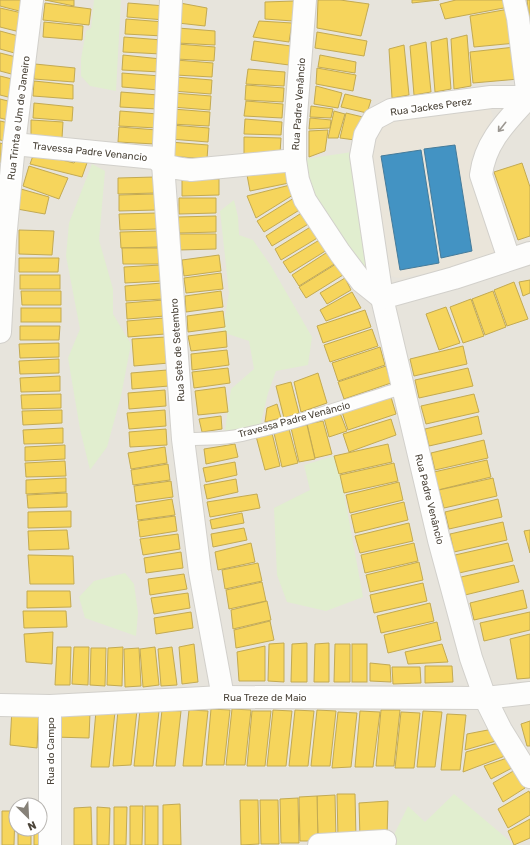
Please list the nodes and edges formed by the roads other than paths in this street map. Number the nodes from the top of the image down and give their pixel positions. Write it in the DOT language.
graph roads {
  1 [pos="32,0"];
  2 [pos="172,0"];
  3 [pos="305,0"];
  4 [pos="514,0"];
  5 [pos="529,97"];
  6 [pos="14,144"];
  7 [pos="361,156"];
  8 [pos="295,160"];
  9 [pos="163,164"];
  10 [pos="3,240"];
  11 [pos="530,253"];
  12 [pos="509,259"];
  13 [pos="382,298"];
  14 [pos="0,332"];
  15 [pos="402,388"];
  16 [pos="183,439"];
  17 [pos="530,693"];
  18 [pos="223,697"];
  19 [pos="485,698"];
  20 [pos="0,705"];
  21 [pos="50,706"];
  22 [pos="530,777"];
  23 [pos="385,841"];
  24 [pos="50,845"];
  25 [pos="319,845"];
  1 -- 6 [label="street, Rua Trinta e Um de Janeiro"];
  2 -- 9 [label="street, Rua Sete de Setembro"];
  3 -- 8 [label="street, Rua Padre Venâncio"];
  4 -- 5 [label="street"];
  5 -- 7 [label="street, Rua Jackes Perez"];
  5 -- 12 [label="street, one-way"];
  6 -- 9 [label="street, Travessa Padre Venancio"];
  6 -- 10 [label="street, Rua Trinta e Um de Janeiro"];
  7 -- 13 [label="street, Rua Padre Venâncio"];
  8 -- 9 [label="street"];
  8 -- 13 [label="street, Rua Padre Venâncio"];
  9 -- 16 [label="street, Rua Sete de Setembro"];
  10 -- 14 [label="street, Rua Trinta e Um de Janeiro"];
  11 -- 12 [label="street"];
  12 -- 13 [label="street"];
  13 -- 15 [label="street, Rua Padre Venâncio"];
  15 -- 16 [label="lane, Travessa Padre Venâncio"];
  15 -- 19 [label="street, Rua Padre Venâncio"];
  16 -- 18 [label="street, Rua Sete de Setembro"];
  17 -- 19 [label="street, Rua Treze de Maio"];
  18 -- 19 [label="street, Rua Treze de Maio"];
  18 -- 21 [label="street, Rua Treze de Maio"];
  19 -- 22 [label="street, Rua Padre Venâncio"];
  20 -- 21 [label="street, Rua Treze de Maio"];
  21 -- 24 [label="street, Rua do Campo"];
  23 -- 25 [label="street"];
}
